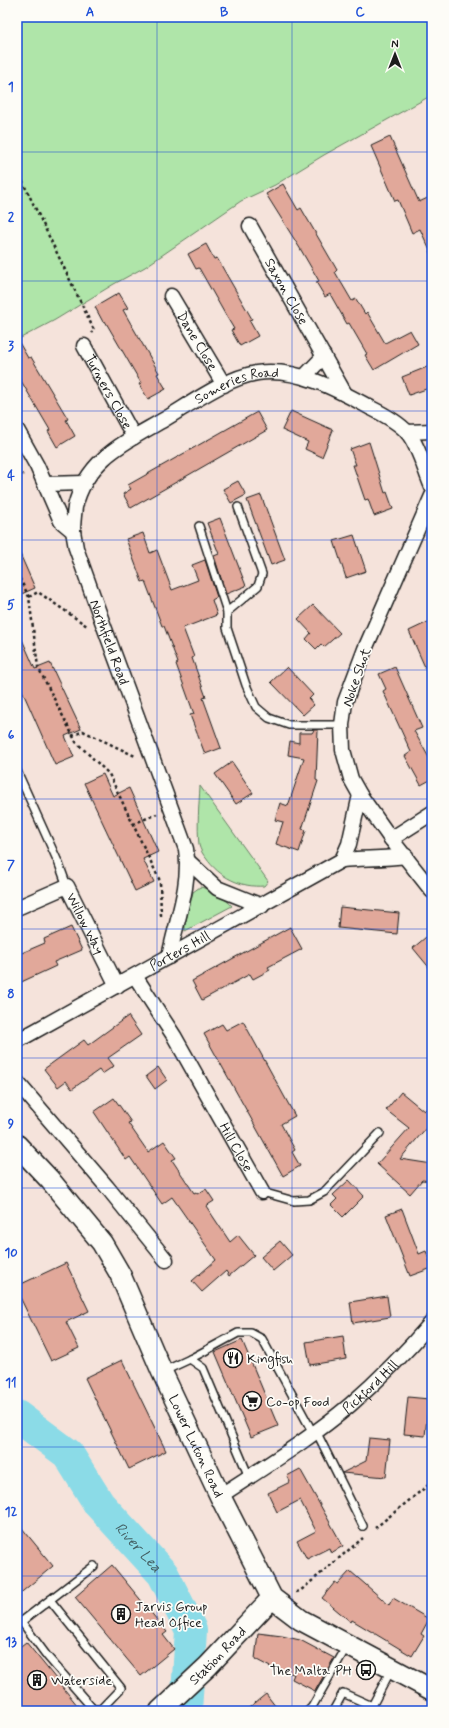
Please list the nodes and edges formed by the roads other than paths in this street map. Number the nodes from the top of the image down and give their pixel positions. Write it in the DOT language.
graph roads {
  1 [pos="250,226"];
  2 [pos="171,296"];
  3 [pos="84,346"];
  4 [pos="324,356"];
  5 [pos="304,377"];
  6 [pos="224,385"];
  7 [pos="345,394"];
  8 [pos="432,431"];
  9 [pos="406,432"];
  10 [pos="134,437"];
  11 [pos="19,438"];
  12 [pos="46,484"];
  13 [pos="84,484"];
  14 [pos="432,487"];
  15 [pos="432,496"];
  16 [pos="238,507"];
  17 [pos="199,526"];
  18 [pos="73,531"];
  19 [pos="227,612"];
  20 [pos="342,725"];
  21 [pos="17,772"];
  22 [pos="360,795"];
  23 [pos="432,813"];
  24 [pos="391,839"];
  25 [pos="406,856"];
  26 [pos="342,860"];
  27 [pos="188,861"];
  28 [pos="67,886"];
  29 [pos="432,891"];
  30 [pos="262,906"];
  31 [pos="19,907"];
  32 [pos="169,957"];
  33 [pos="135,976"];
  34 [pos="117,986"];
  35 [pos="17,1041"];
  36 [pos="17,1082"];
  37 [pos="380,1133"];
  38 [pos="17,1145"];
  39 [pos="262,1192"];
  40 [pos="166,1260"];
  41 [pos="432,1322"];
  42 [pos="190,1359"];
  43 [pos="162,1372"];
  44 [pos="314,1432"];
  45 [pos="249,1477"];
  46 [pos="220,1496"];
  47 [pos="363,1526"];
  48 [pos="94,1566"];
  49 [pos="272,1598"];
  50 [pos="50,1600"];
  51 [pos="19,1623"];
  52 [pos="347,1646"];
  53 [pos="391,1668"];
  54 [pos="432,1690"];
  55 [pos="160,1711"];
  56 [pos="308,1711"];
  57 [pos="333,1711"];
  1 -- 4 [label="street, Saxon Close"];
  2 -- 6 [label="street, Dane Close"];
  3 -- 10 [label="street, Turners Close"];
  4 -- 5 [label="street"];
  4 -- 7 [label="street, Saxon Close"];
  5 -- 6 [label="street, Someries Road"];
  5 -- 7 [label="street, Someries Road"];
  6 -- 10 [label="street, Someries Road"];
  7 -- 9 [label="street, Someries Road"];
  8 -- 9 [label="street"];
  9 -- 14 [label="street, Someries Road"];
  10 -- 13 [label="street, Someries Road"];
  11 -- 12 [label="street"];
  12 -- 13 [label="street"];
  12 -- 18 [label="street"];
  13 -- 18 [label="street, Someries Road"];
  15 -- 20 [label="street, Noke Shot"];
  16 -- 19 [label="lane"];
  17 -- 19 [label="lane"];
  18 -- 27 [label="street, Northfield Road"];
  19 -- 20 [label="lane"];
  20 -- 22 [label="street, Noke Shot"];
  21 -- 28 [label="lane"];
  22 -- 24 [label="street, Noke Shot"];
  22 -- 26 [label="street"];
  23 -- 24 [label="street"];
  24 -- 25 [label="street, Noke Shot"];
  25 -- 26 [label="street, Porters Hill"];
  25 -- 29 [label="street, Noke Shot"];
  26 -- 30 [label="street, Porters Hill"];
  27 -- 30 [label="street"];
  27 -- 32 [label="street, Northfield Road"];
  28 -- 31 [label="street, Willow Way"];
  28 -- 34 [label="street, Willow Way"];
  30 -- 32 [label="street, Porters Hill"];
  32 -- 33 [label="street, Porters Hill"];
  33 -- 34 [label="street, Porters Hill"];
  33 -- 39 [label="street, Hill Close"];
  34 -- 35 [label="street, Porters Hill"];
  36 -- 40 [label="street"];
  37 -- 39 [label="lane, Hill Close"];
  38 -- 43 [label="main road, Lower Luton Road"];
  41 -- 44 [label="street, Pickford Hill"];
  42 -- 43 [label="lane"];
  42 -- 44 [label="lane"];
  42 -- 45 [label="lane"];
  43 -- 46 [label="main road, Lower Luton Road"];
  44 -- 45 [label="street, Pickford Hill"];
  44 -- 47 [label="lane"];
  45 -- 46 [label="street, Pickford Hill"];
  46 -- 49 [label="main road, Lower Luton Road"];
  48 -- 50 [label="lane"];
  49 -- 52 [label="main road, Lower Luton Road"];
  49 -- 55 [label="main road, Station Road"];
  50 -- 51 [label="lane"];
  50 -- 51 [label="lane"];
  52 -- 53 [label="main road, Lower Luton Road"];
  52 -- 56 [label="lane"];
  53 -- 54 [label="main road, Lower Luton Road"];
  53 -- 57 [label="lane"];
}
